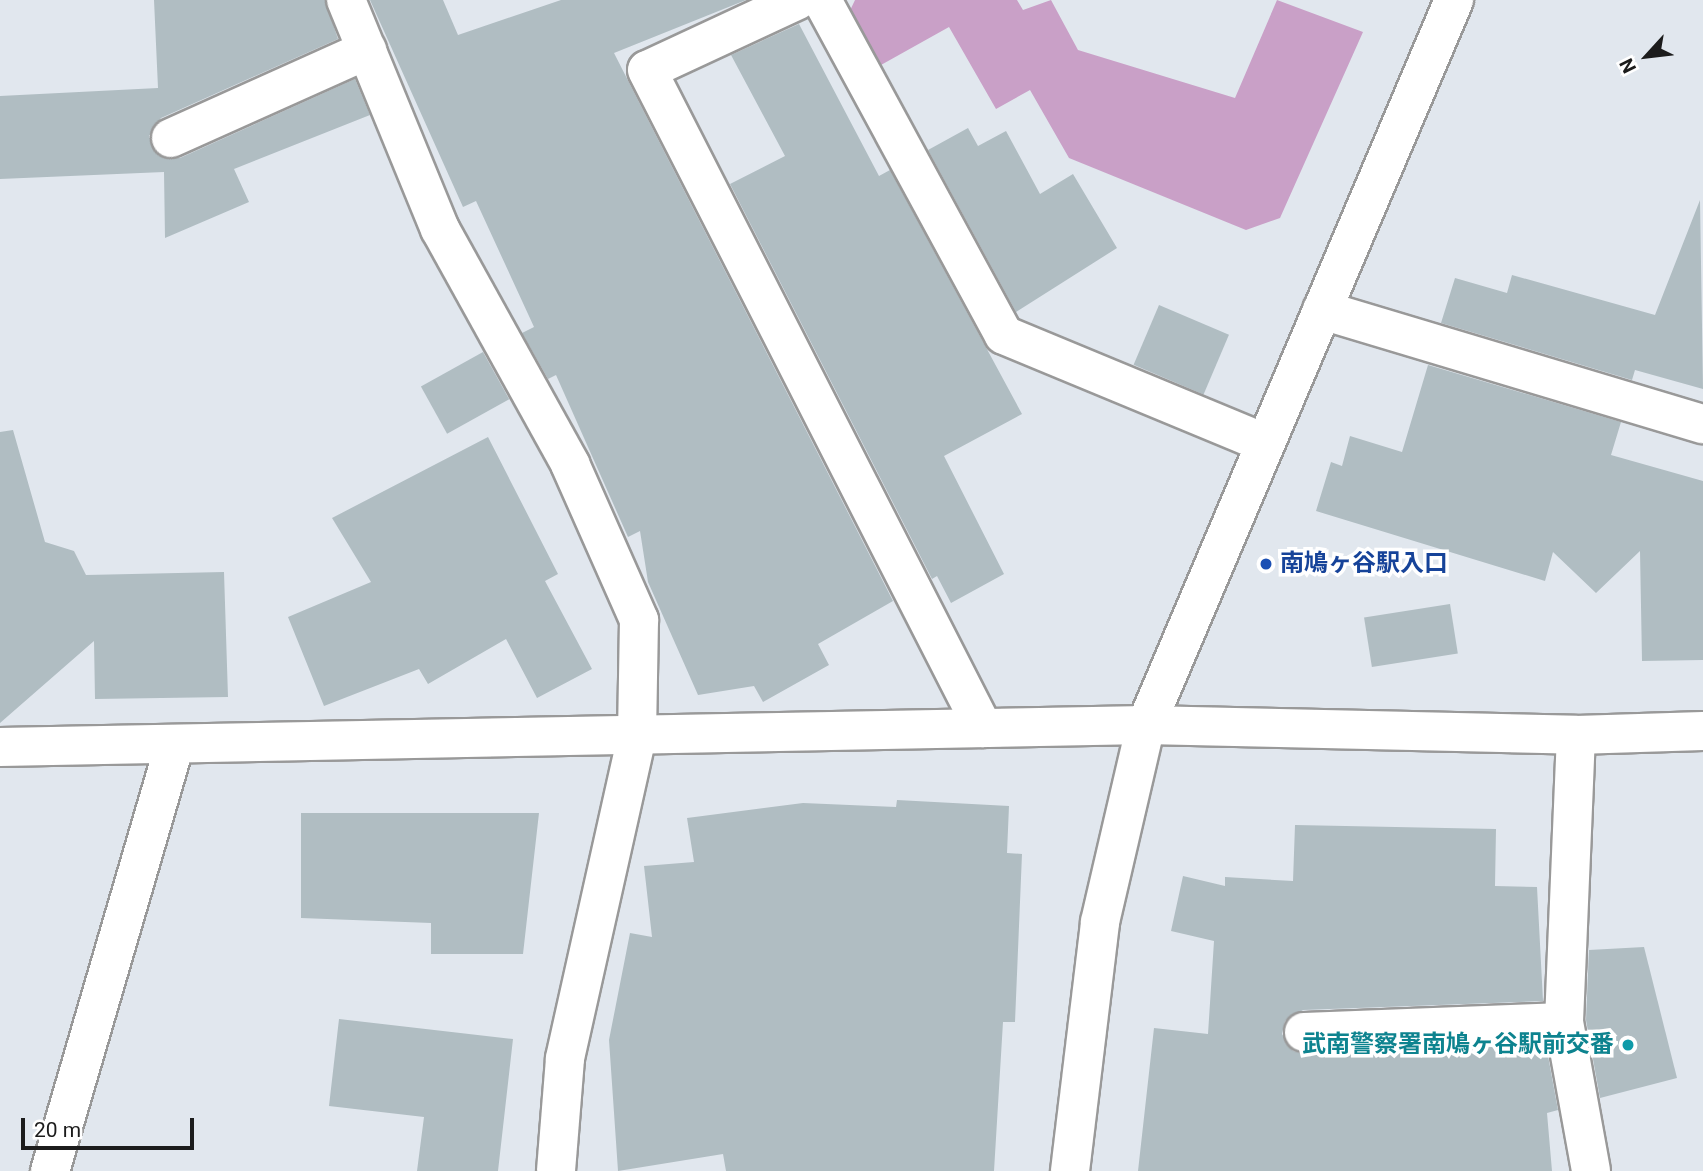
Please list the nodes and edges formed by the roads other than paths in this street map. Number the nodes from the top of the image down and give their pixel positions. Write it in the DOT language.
graph roads {
  1 [pos="346,0"];
  2 [pos="797,0"];
  3 [pos="822,0"];
  4 [pos="1454,0"];
  5 [pos="367,50"];
  6 [pos="171,138"];
  7 [pos="1322,310"];
  8 [pos="1703,424"];
  9 [pos="1265,443"];
  10 [pos="1146,725"];
  11 [pos="984,728"];
  12 [pos="1703,731"];
  13 [pos="1576,735"];
  14 [pos="637,736"];
  15 [pos="1666,736"];
  16 [pos="174,746"];
  17 [pos="0,747"];
  18 [pos="1703,758"];
  19 [pos="1563,1022"];
  20 [pos="1304,1032"];
  21 [pos="50,1171"];
  22 [pos="556,1171"];
  23 [pos="1070,1171"];
  24 [pos="1591,1171"];
  1 -- 5 [label="street"];
  2 -- 11 [label="street"];
  3 -- 9 [label="street"];
  4 -- 7 [label="street"];
  5 -- 6 [label="street"];
  5 -- 14 [label="street"];
  7 -- 8 [label="street"];
  7 -- 9 [label="street"];
  9 -- 10 [label="street"];
  10 -- 11 [label="street"];
  10 -- 13 [label="street"];
  10 -- 23 [label="street"];
  11 -- 14 [label="street"];
  12 -- 15 [label="street"];
  13 -- 15 [label="street"];
  13 -- 19 [label="street"];
  14 -- 16 [label="street"];
  14 -- 22 [label="street"];
  15 -- 18 [label="street"];
  16 -- 17 [label="street"];
  16 -- 21 [label="street"];
  19 -- 20 [label="street"];
  19 -- 24 [label="street"];
}
